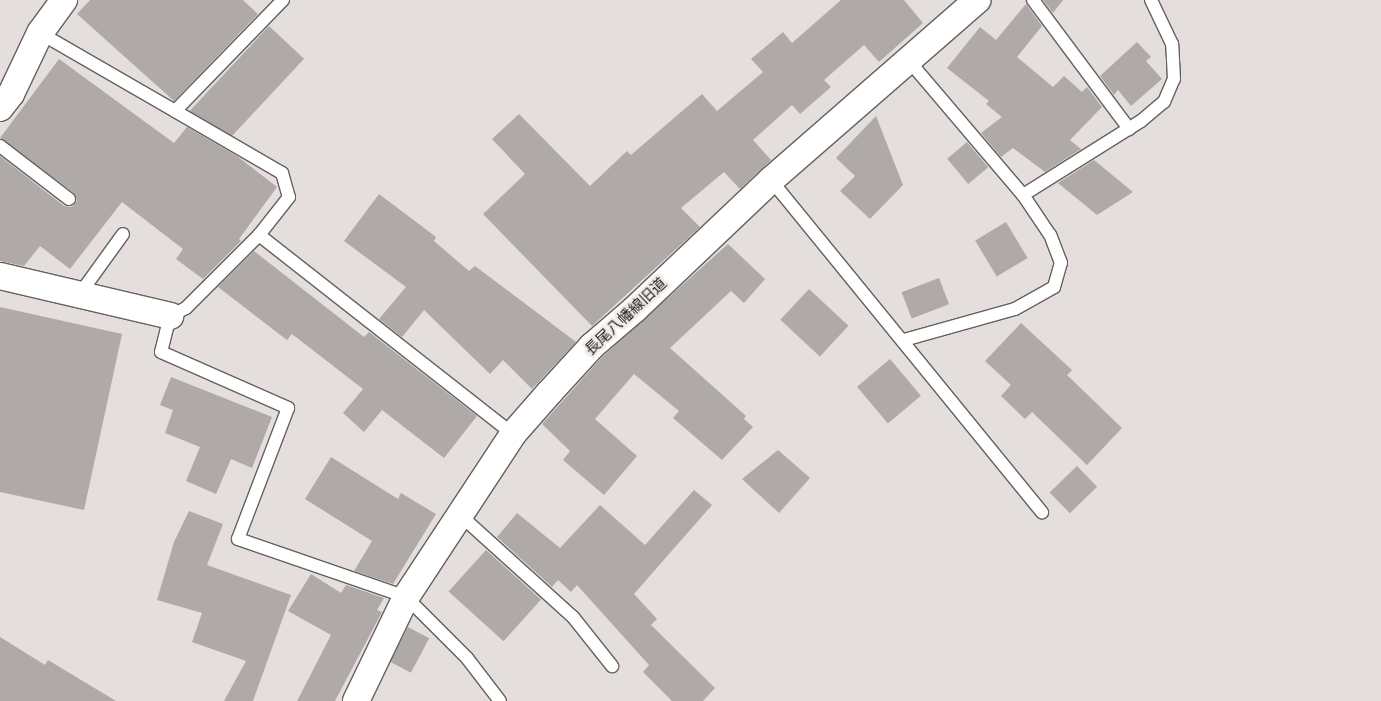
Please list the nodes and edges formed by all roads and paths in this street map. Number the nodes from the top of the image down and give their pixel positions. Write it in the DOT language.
graph roads {
  1 [pos="64,0"];
  2 [pos="283,0"];
  3 [pos="1033,0"];
  4 [pos="1151,0"];
  5 [pos="966,3"];
  6 [pos="40,33"];
  7 [pos="908,60"];
  8 [pos="0,108"];
  9 [pos="175,111"];
  10 [pos="1129,129"];
  11 [pos="0,146"];
  12 [pos="771,180"];
  13 [pos="1023,195"];
  14 [pos="69,199"];
  15 [pos="123,234"];
  16 [pos="259,235"];
  17 [pos="0,276"];
  18 [pos="79,295"];
  19 [pos="170,316"];
  20 [pos="904,340"];
  21 [pos="513,434"];
  22 [pos="1042,512"];
  23 [pos="460,515"];
  24 [pos="406,598"];
  25 [pos="612,666"];
  26 [pos="356,701"];
  27 [pos="500,701"];
  1 -- 6 [label="street"];
  2 -- 9 [label="lane"];
  3 -- 10 [label="lane"];
  4 -- 10 [label="lane"];
  5 -- 7 [label="street, 長尾八幡線旧道"];
  6 -- 8 [label="street"];
  6 -- 9 [label="lane"];
  7 -- 12 [label="street, 長尾八幡線旧道"];
  7 -- 13 [label="lane"];
  9 -- 16 [label="lane"];
  10 -- 13 [label="lane"];
  11 -- 14 [label="lane"];
  12 -- 20 [label="lane"];
  12 -- 21 [label="street, 長尾八幡線旧道"];
  13 -- 20 [label="lane"];
  15 -- 18 [label="lane"];
  16 -- 19 [label="lane"];
  16 -- 21 [label="lane"];
  17 -- 18 [label="street"];
  18 -- 19 [label="street"];
  19 -- 24 [label="lane"];
  20 -- 22 [label="lane"];
  21 -- 23 [label="street, 長尾八幡線旧道"];
  23 -- 24 [label="street, 長尾八幡線旧道"];
  23 -- 25 [label="lane"];
  24 -- 26 [label="street, 長尾八幡線旧道"];
  24 -- 27 [label="lane"];
}
